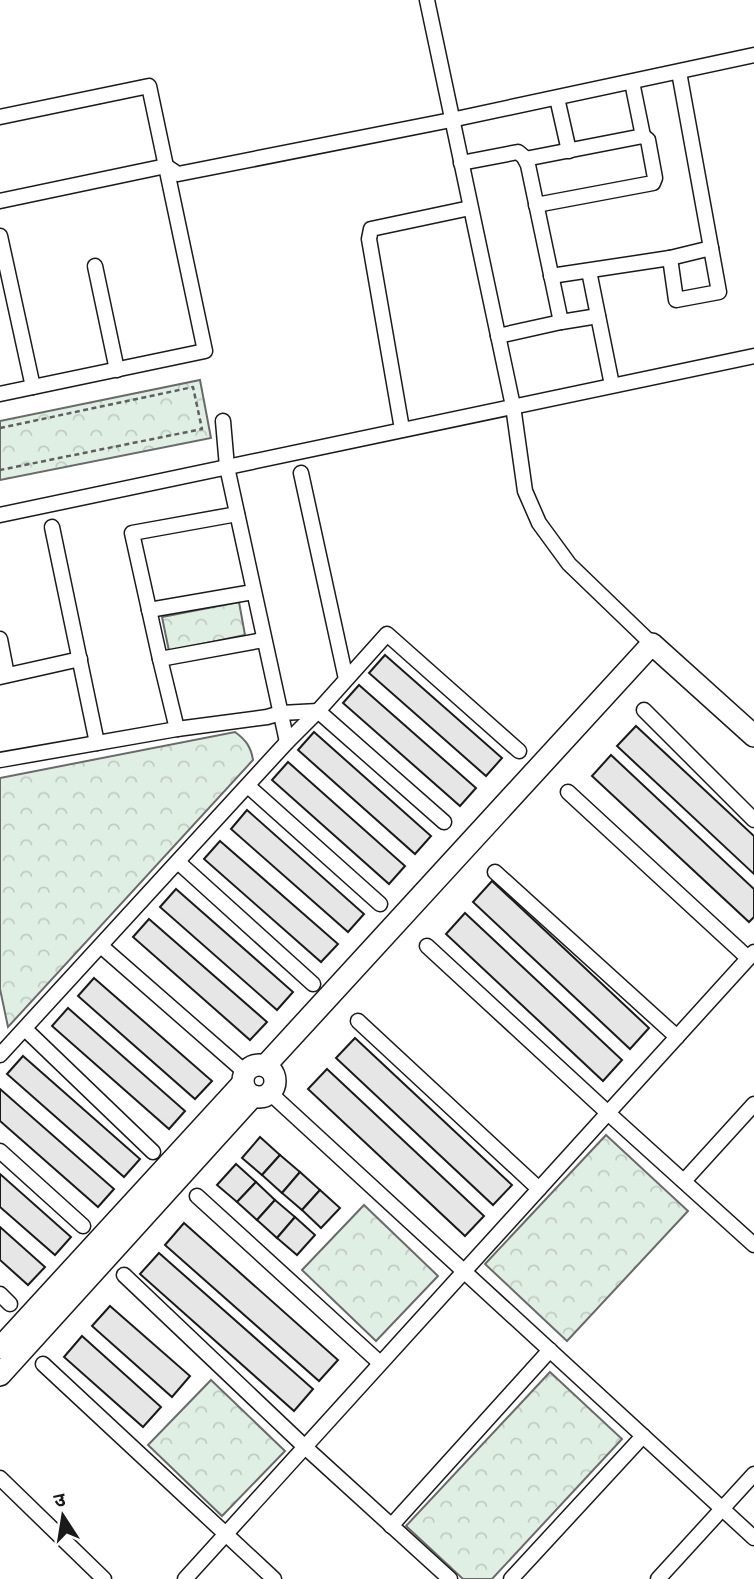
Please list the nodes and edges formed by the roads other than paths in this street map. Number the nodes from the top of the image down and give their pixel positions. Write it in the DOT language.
graph roads {
  1 [pos="427,0"];
  2 [pos="754,55"];
  3 [pos="679,72"];
  4 [pos="632,82"];
  5 [pos="557,98"];
  6 [pos="0,117"];
  7 [pos="451,120"];
  8 [pos="643,136"];
  9 [pos="569,151"];
  10 [pos="525,159"];
  11 [pos="461,163"];
  12 [pos="166,166"];
  13 [pos="0,201"];
  14 [pos="536,205"];
  15 [pos="470,208"];
  16 [pos="0,236"];
  17 [pos="710,248"];
  18 [pos="670,258"];
  19 [pos="95,267"];
  20 [pos="589,271"];
  21 [pos="551,276"];
  22 [pos="598,316"];
  23 [pos="561,322"];
  24 [pos="498,336"];
  25 [pos="754,356"];
  26 [pos="117,370"];
  27 [pos="611,385"];
  28 [pos="33,387"];
  29 [pos="0,394"];
  30 [pos="513,406"];
  31 [pos="223,421"];
  32 [pos="402,429"];
  33 [pos="227,467"];
  34 [pos="301,473"];
  35 [pos="237,514"];
  36 [pos="0,515"];
  37 [pos="52,527"];
  38 [pos="253,592"];
  39 [pos="149,610"];
  40 [pos="0,639"];
  41 [pos="264,640"];
  42 [pos="652,644"];
  43 [pos="80,659"];
  44 [pos="160,659"];
  45 [pos="4,676"];
  46 [pos="346,679"];
  47 [pos="644,710"];
  48 [pos="318,711"];
  49 [pos="281,713"];
  50 [pos="177,729"];
  51 [pos="754,736"];
  52 [pos="287,742"];
  53 [pos="97,743"];
  54 [pos="519,751"];
  55 [pos="0,760"];
  56 [pos="248,786"];
  57 [pos="568,792"];
  58 [pos="754,820"];
  59 [pos="444,822"];
  60 [pos="178,862"];
  61 [pos="495,872"];
  62 [pos="380,904"];
  63 [pos="101,946"];
  64 [pos="427,946"];
  65 [pos="751,955"];
  66 [pos="313,984"];
  67 [pos="358,1021"];
  68 [pos="25,1029"];
  69 [pos="677,1037"];
  70 [pos="0,1055"];
  71 [pos="255,1082"];
  72 [pos="754,1104"];
  73 [pos="608,1113"];
  74 [pos="0,1151"];
  75 [pos="153,1152"];
  76 [pos="684,1181"];
  77 [pos="539,1189"];
  78 [pos="197,1196"];
  79 [pos="83,1226"];
  80 [pos="754,1245"];
  81 [pos="464,1271"];
  82 [pos="124,1275"];
  83 [pos="0,1348"];
  84 [pos="550,1350"];
  85 [pos="380,1363"];
  86 [pos="43,1364"];
  87 [pos="0,1376"];
  88 [pos="643,1436"];
  89 [pos="305,1447"];
  90 [pos="754,1474"];
  91 [pos="0,1478"];
  92 [pos="722,1509"];
  93 [pos="391,1526"];
  94 [pos="225,1534"];
  95 [pos="754,1538"];
  96 [pos="104,1579"];
  97 [pos="185,1579"];
  98 [pos="274,1579"];
  99 [pos="450,1579"];
  100 [pos="511,1579"];
  101 [pos="658,1579"];
  1 -- 7 [label="street"];
  2 -- 3 [label="street"];
  3 -- 4 [label="street"];
  3 -- 17 [label="street"];
  4 -- 5 [label="street"];
  4 -- 8 [label="street"];
  5 -- 7 [label="street"];
  5 -- 9 [label="street"];
  6 -- 12 [label="street"];
  7 -- 11 [label="street"];
  7 -- 12 [label="street"];
  8 -- 9 [label="street"];
  8 -- 14 [label="street"];
  9 -- 10 [label="street"];
  10 -- 11 [label="street"];
  10 -- 14 [label="street"];
  11 -- 15 [label="street"];
  12 -- 13 [label="street"];
  12 -- 26 [label="street"];
  14 -- 21 [label="street"];
  15 -- 24 [label="street"];
  15 -- 32 [label="street"];
  16 -- 28 [label="street"];
  17 -- 18 [label="street"];
  17 -- 18 [label="street"];
  18 -- 20 [label="street"];
  19 -- 26 [label="street"];
  20 -- 21 [label="street"];
  20 -- 22 [label="street"];
  21 -- 23 [label="street"];
  22 -- 23 [label="street"];
  22 -- 27 [label="street"];
  23 -- 24 [label="street"];
  24 -- 30 [label="street"];
  25 -- 27 [label="street"];
  26 -- 28 [label="street"];
  27 -- 30 [label="street"];
  28 -- 29 [label="street"];
  30 -- 32 [label="street"];
  30 -- 42 [label="street"];
  31 -- 33 [label="street"];
  32 -- 33 [label="street"];
  33 -- 35 [label="street"];
  33 -- 36 [label="street"];
  34 -- 46 [label="street"];
  35 -- 38 [label="street"];
  35 -- 39 [label="street"];
  37 -- 43 [label="street"];
  38 -- 39 [label="street"];
  38 -- 41 [label="street"];
  39 -- 44 [label="street"];
  40 -- 45 [label="street"];
  41 -- 44 [label="street"];
  41 -- 49 [label="street"];
  42 -- 51 [label="street"];
  42 -- 71 [label="street"];
  43 -- 45 [label="street"];
  43 -- 53 [label="street"];
  44 -- 50 [label="street"];
  46 -- 48 [label="street"];
  46 -- 54 [label="street"];
  47 -- 58 [label="street"];
  48 -- 49 [label="street"];
  48 -- 52 [label="street"];
  48 -- 59 [label="street"];
  49 -- 50 [label="street"];
  49 -- 52 [label="street"];
  50 -- 53 [label="street"];
  52 -- 56 [label="street"];
  53 -- 55 [label="street"];
  56 -- 60 [label="street"];
  56 -- 62 [label="street"];
  57 -- 65 [label="street"];
  60 -- 63 [label="street"];
  60 -- 66 [label="street"];
  61 -- 69 [label="street"];
  63 -- 68 [label="street"];
  63 -- 71 [label="street"];
  64 -- 73 [label="street"];
  65 -- 69 [label="street"];
  67 -- 77 [label="street"];
  68 -- 70 [label="street"];
  68 -- 75 [label="street"];
  69 -- 73 [label="street"];
  71 -- 81 [label="street"];
  71 -- 83 [label="street"];
  71 -- 87 [label="street"];
  72 -- 76 [label="street"];
  73 -- 76 [label="street"];
  73 -- 77 [label="street"];
  74 -- 79 [label="street"];
  76 -- 80 [label="street"];
  77 -- 81 [label="street"];
  78 -- 85 [label="street"];
  81 -- 84 [label="street"];
  81 -- 85 [label="street"];
  82 -- 89 [label="street"];
  84 -- 88 [label="street"];
  84 -- 93 [label="street"];
  85 -- 89 [label="street"];
  86 -- 94 [label="street"];
  88 -- 92 [label="street"];
  88 -- 100 [label="street"];
  89 -- 93 [label="street"];
  89 -- 94 [label="street"];
  90 -- 92 [label="street"];
  91 -- 96 [label="street"];
  92 -- 95 [label="street"];
  92 -- 101 [label="street"];
  93 -- 99 [label="street"];
  94 -- 97 [label="street"];
  94 -- 98 [label="street"];
}
